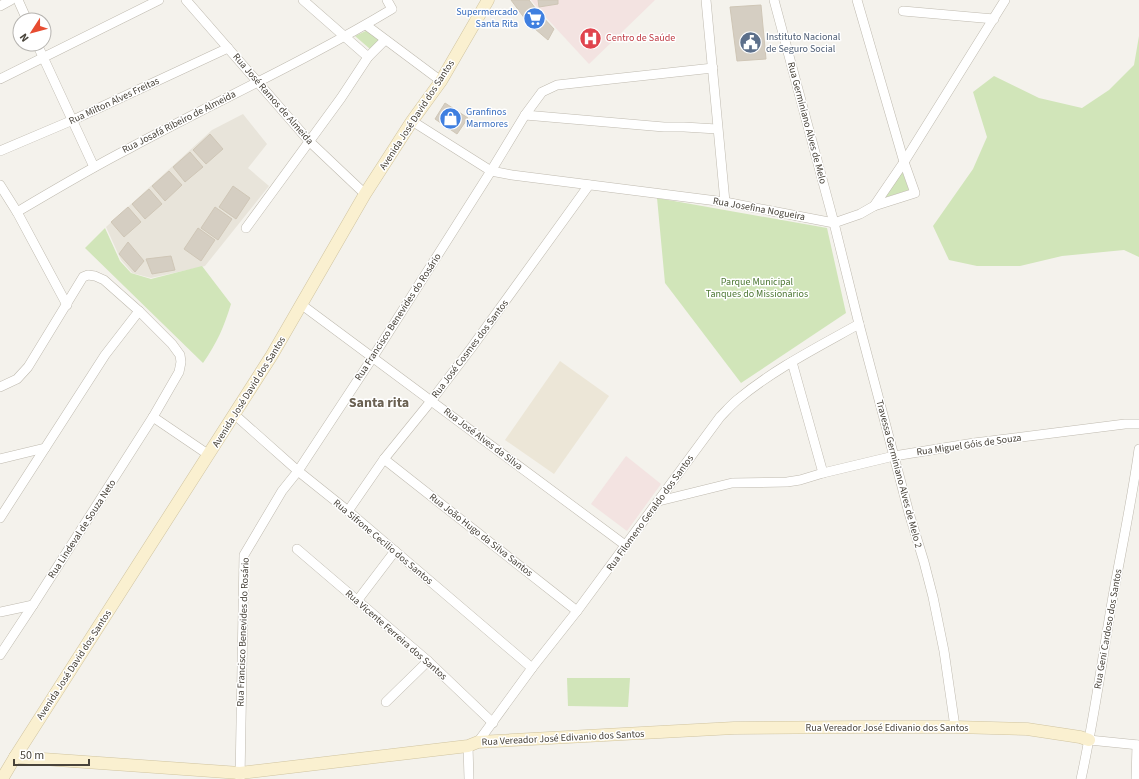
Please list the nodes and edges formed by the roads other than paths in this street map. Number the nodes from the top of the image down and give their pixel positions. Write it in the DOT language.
graph roads {
  1 [pos="11,0"];
  2 [pos="18,0"];
  3 [pos="159,0"];
  4 [pos="186,0"];
  5 [pos="303,0"];
  6 [pos="387,0"];
  7 [pos="488,0"];
  8 [pos="708,0"];
  9 [pos="774,0"];
  10 [pos="857,0"];
  11 [pos="1005,0"];
  12 [pos="0,6"];
  13 [pos="904,11"];
  14 [pos="23,12"];
  15 [pos="994,19"];
  16 [pos="366,25"];
  17 [pos="345,36"];
  18 [pos="385,40"];
  19 [pos="228,48"];
  20 [pos="40,52"];
  21 [pos="368,57"];
  22 [pos="43,58"];
  23 [pos="713,68"];
  24 [pos="0,79"];
  25 [pos="441,81"];
  26 [pos="258,82"];
  27 [pos="525,115"];
  28 [pos="73,120"];
  29 [pos="412,121"];
  30 [pos="717,129"];
  31 [pos="309,141"];
  32 [pos="0,152"];
  33 [pos="904,162"];
  34 [pos="94,167"];
  35 [pos="491,171"];
  36 [pos="0,185"];
  37 [pos="589,186"];
  38 [pos="365,194"];
  39 [pos="725,202"];
  40 [pos="874,206"];
  41 [pos="17,212"];
  42 [pos="834,223"];
  43 [pos="246,228"];
  44 [pos="67,305"];
  45 [pos="302,305"];
  46 [pos="139,311"];
  47 [pos="859,324"];
  48 [pos="373,357"];
  49 [pos="792,362"];
  50 [pos="0,387"];
  51 [pos="431,401"];
  52 [pos="235,415"];
  53 [pos="154,417"];
  54 [pos="1139,424"];
  55 [pos="45,448"];
  56 [pos="1139,449"];
  57 [pos="209,455"];
  58 [pos="894,456"];
  59 [pos="0,459"];
  60 [pos="384,459"];
  61 [pos="298,471"];
  62 [pos="823,473"];
  63 [pos="659,501"];
  64 [pos="348,511"];
  65 [pos="0,518"];
  66 [pos="625,546"];
  67 [pos="297,549"];
  68 [pos="394,551"];
  69 [pos="357,601"];
  70 [pos="33,605"];
  71 [pos="577,611"];
  72 [pos="0,612"];
  73 [pos="0,655"];
  74 [pos="428,661"];
  75 [pos="532,668"];
  76 [pos="386,702"];
  77 [pos="493,723"];
  78 [pos="956,727"];
  79 [pos="1090,740"];
  80 [pos="473,744"];
  81 [pos="1138,745"];
  82 [pos="14,757"];
  83 [pos="3,775"];
  84 [pos="240,776"];
  85 [pos="469,779"];
  86 [pos="1081,779"];
  87 [pos="1136,779"];
  1 -- 12 [label="street"];
  2 -- 14 [label="street"];
  3 -- 22 [label="street"];
  4 -- 19 [label="street, Rua José Ramos de Almeida"];
  5 -- 17 [label="street"];
  6 -- 16 [label="street, Rua Josafá Ribeiro de Almeida"];
  7 -- 25 [label="street, Avenida José David dos Santos"];
  8 -- 23 [label="street"];
  9 -- 42 [label="street, Rua Germiniano Alves de Melo"];
  10 -- 33 [label="street"];
  11 -- 15 [label="street, Rua Josefina Nogueira"];
  13 -- 15 [label="street"];
  15 -- 33 [label="street, Rua Josefina Nogueira"];
  16 -- 17 [label="street, Rua Josafá Ribeiro de Almeida"];
  16 -- 18 [label="street"];
  17 -- 21 [label="street"];
  17 -- 26 [label="street, Rua Josafá Ribeiro de Almeida"];
  18 -- 21 [label="street"];
  18 -- 25 [label="street"];
  19 -- 26 [label="street, Rua José Ramos de Almeida"];
  19 -- 28 [label="street, Rua Milton Alves Freitas"];
  20 -- 22 [label="street"];
  21 -- 31 [label="street"];
  22 -- 24 [label="street"];
  22 -- 28 [label="street"];
  23 -- 27 [label="street, Rua Francisco Benevides do Rosário"];
  23 -- 30 [label="street"];
  25 -- 29 [label="street, Avenida José David dos Santos"];
  26 -- 31 [label="street, Rua José Ramos de Almeida"];
  26 -- 34 [label="street, Rua Josafá Ribeiro de Almeida"];
  27 -- 30 [label="street"];
  27 -- 35 [label="street, Rua Francisco Benevides do Rosário"];
  28 -- 32 [label="street, Rua Milton Alves Freitas"];
  28 -- 34 [label="street"];
  29 -- 35 [label="street, Rua Josefina Nogueira"];
  29 -- 38 [label="street, Avenida José David dos Santos"];
  30 -- 39 [label="street"];
  31 -- 38 [label="street, Rua José Ramos de Almeida"];
  31 -- 43 [label="street"];
  33 -- 40 [label="street, Rua Josefina Nogueira"];
  33 -- 40 [label="street"];
  34 -- 41 [label="street, Rua Josafá Ribeiro de Almeida"];
  35 -- 37 [label="street, Rua Josefina Nogueira"];
  35 -- 48 [label="street, Rua Francisco Benevides do Rosário"];
  36 -- 41 [label="street"];
  37 -- 39 [label="street, Rua Josefina Nogueira"];
  37 -- 51 [label="street, Rua José Cosmes dos Santos"];
  38 -- 45 [label="street, Avenida José David dos Santos"];
  39 -- 42 [label="street, Rua Josefina Nogueira"];
  40 -- 42 [label="street, Rua Josefina Nogueira"];
  41 -- 44 [label="street"];
  42 -- 47 [label="street, Travessa Germiniano Alves de Melo 2"];
  44 -- 46 [label="street, Rua Lindeval de Souza Neto"];
  44 -- 50 [label="street"];
  45 -- 48 [label="street, Rua José Alves da Silva"];
  45 -- 52 [label="street, Avenida José David dos Santos"];
  46 -- 53 [label="street, Rua Lindeval de Souza Neto"];
  46 -- 55 [label="street"];
  47 -- 49 [label="street, Rua Filomeno Geraldo dos Santos"];
  47 -- 58 [label="street, Travessa Germiniano Alves de Melo 2"];
  48 -- 51 [label="street, Rua José Alves da Silva"];
  48 -- 61 [label="street, Rua Francisco Benevides do Rosário"];
  49 -- 62 [label="street"];
  49 -- 63 [label="street, Rua Filomeno Geraldo dos Santos"];
  51 -- 60 [label="street, Rua José Cosmes dos Santos"];
  51 -- 66 [label="street, Rua José Alves da Silva"];
  52 -- 57 [label="street, Avenida José David dos Santos"];
  52 -- 61 [label="street, Rua Sifrone Cecilio dos Santos"];
  53 -- 57 [label="street"];
  53 -- 70 [label="street, Rua Lindeval de Souza Neto"];
  54 -- 58 [label="street, Rua Miguel Góis de Souza"];
  55 -- 59 [label="street"];
  55 -- 65 [label="street"];
  56 -- 79 [label="street, Rua Geni Cardoso dos Santos"];
  57 -- 82 [label="street, Avenida José David dos Santos"];
  58 -- 62 [label="street, Rua Miguel Góis de Souza"];
  58 -- 78 [label="street, Travessa Germiniano Alves de Melo 2"];
  60 -- 64 [label="street, Rua José Cosmes dos Santos"];
  60 -- 71 [label="street, Rua João Hugo da Silva Santos"];
  61 -- 64 [label="street, Rua Sifrone Cecilio dos Santos"];
  61 -- 84 [label="street, Rua Francisco Benevides do Rosário"];
  62 -- 63 [label="street, Rua Miguel Góis de Souza"];
  63 -- 66 [label="street, Rua Filomeno Geraldo dos Santos"];
  64 -- 68 [label="street, Rua Sifrone Cecilio dos Santos"];
  66 -- 71 [label="street, Rua Filomeno Geraldo dos Santos"];
  67 -- 69 [label="street, Rua Vicente Ferreira dos Santos"];
  68 -- 69 [label="street"];
  68 -- 75 [label="street, Rua Sifrone Cecilio dos Santos"];
  69 -- 74 [label="street, Rua Vicente Ferreira dos Santos"];
  70 -- 72 [label="street"];
  70 -- 73 [label="street, Rua Lindeval de Souza Neto"];
  71 -- 75 [label="street, Rua Filomeno Geraldo dos Santos"];
  74 -- 76 [label="street"];
  74 -- 77 [label="street, Rua Vicente Ferreira dos Santos"];
  75 -- 77 [label="street, Rua Filomeno Geraldo dos Santos"];
  77 -- 80 [label="street, Rua Filomeno Geraldo dos Santos"];
  78 -- 79 [label="street, Rua Vereador José Edivanio dos Santos"];
  78 -- 80 [label="street, Rua Vereador José Edivanio dos Santos"];
  79 -- 81 [label="street"];
  79 -- 86 [label="street, Rua Geni Cardoso dos Santos"];
  80 -- 84 [label="street, Rua Vereador José Edivanio dos Santos"];
  80 -- 85 [label="street"];
  81 -- 87 [label="street"];
  82 -- 83 [label="street, Avenida José David dos Santos"];
  82 -- 84 [label="street, Rua Vereador José Edivanio dos Santos"];
}
